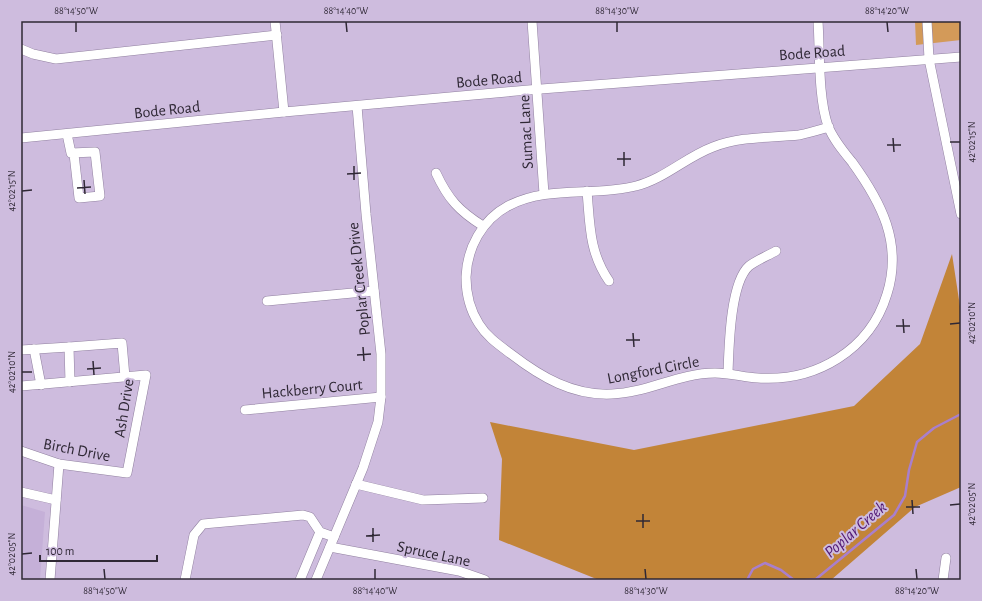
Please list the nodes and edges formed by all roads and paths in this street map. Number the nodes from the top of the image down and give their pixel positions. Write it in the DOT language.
graph roads {
  1 [pos="275,21"];
  2 [pos="532,21"];
  3 [pos="818,21"];
  4 [pos="927,21"];
  5 [pos="276,35"];
  6 [pos="21,49"];
  7 [pos="961,57"];
  8 [pos="929,59"];
  9 [pos="820,66"];
  10 [pos="538,89"];
  11 [pos="357,106"];
  12 [pos="284,112"];
  13 [pos="829,127"];
  14 [pos="67,134"];
  15 [pos="21,138"];
  16 [pos="74,154"];
  17 [pos="436,173"];
  18 [pos="587,191"];
  19 [pos="544,194"];
  20 [pos="961,214"];
  21 [pos="483,226"];
  22 [pos="776,251"];
  23 [pos="609,281"];
  24 [pos="374,291"];
  25 [pos="267,301"];
  26 [pos="69,347"];
  27 [pos="34,348"];
  28 [pos="21,350"];
  29 [pos="728,373"];
  30 [pos="125,377"];
  31 [pos="70,382"];
  32 [pos="41,385"];
  33 [pos="21,386"];
  34 [pos="381,397"];
  35 [pos="245,410"];
  36 [pos="21,451"];
  37 [pos="59,464"];
  38 [pos="127,473"];
  39 [pos="356,484"];
  40 [pos="21,492"];
  41 [pos="483,498"];
  42 [pos="56,500"];
  43 [pos="320,532"];
  44 [pos="334,537"];
  45 [pos="330,547"];
  46 [pos="946,558"];
  47 [pos="50,580"];
  48 [pos="185,580"];
  49 [pos="300,580"];
  50 [pos="316,580"];
  51 [pos="485,580"];
  52 [pos="943,580"];
  1 -- 5 [label="street"];
  2 -- 10 [label="street, Sumac Lane"];
  3 -- 9 [label="street"];
  4 -- 8 [label="street"];
  5 -- 6 [label="street"];
  5 -- 12 [label="street"];
  7 -- 8 [label="street, Bode Road"];
  8 -- 9 [label="street, Bode Road"];
  8 -- 20 [label="street"];
  9 -- 10 [label="street, Bode Road"];
  9 -- 13 [label="street"];
  10 -- 11 [label="street, Bode Road"];
  10 -- 19 [label="street, Sumac Lane"];
  11 -- 12 [label="street, Bode Road"];
  11 -- 24 [label="street, Poplar Creek Drive"];
  12 -- 14 [label="street, Bode Road"];
  13 -- 18 [label="street, Longford Circle"];
  13 -- 29 [label="street, Longford Circle"];
  14 -- 15 [label="street, Bode Road"];
  14 -- 16 [label="street"];
  16 -- 16 [label="street"];
  17 -- 21 [label="street"];
  18 -- 19 [label="street, Longford Circle"];
  18 -- 23 [label="street"];
  19 -- 21 [label="street, Longford Circle"];
  21 -- 29 [label="street, Longford Circle"];
  22 -- 29 [label="street"];
  24 -- 25 [label="street"];
  24 -- 34 [label="street, Poplar Creek Drive"];
  26 -- 27 [label="street"];
  26 -- 30 [label="street"];
  26 -- 31 [label="street"];
  27 -- 28 [label="street"];
  27 -- 32 [label="street"];
  30 -- 31 [label="street, Ash Drive"];
  30 -- 38 [label="street, Ash Drive"];
  31 -- 32 [label="street, Ash Drive"];
  32 -- 33 [label="street, Ash Drive"];
  34 -- 35 [label="street, Hackberry Court"];
  34 -- 39 [label="street, Poplar Creek Drive"];
  36 -- 37 [label="street, Birch Drive"];
  37 -- 38 [label="street, Birch Drive"];
  37 -- 42 [label="street"];
  39 -- 41 [label="street"];
  39 -- 44 [label="street, Poplar Creek Drive"];
  40 -- 42 [label="street"];
  42 -- 47 [label="street"];
  43 -- 44 [label="street"];
  43 -- 48 [label="street"];
  43 -- 49 [label="street"];
  44 -- 45 [label="street, Poplar Creek Drive"];
  45 -- 50 [label="street, Poplar Creek Drive"];
  45 -- 51 [label="street, Spruce Lane"];
  46 -- 52 [label="street"];
}
